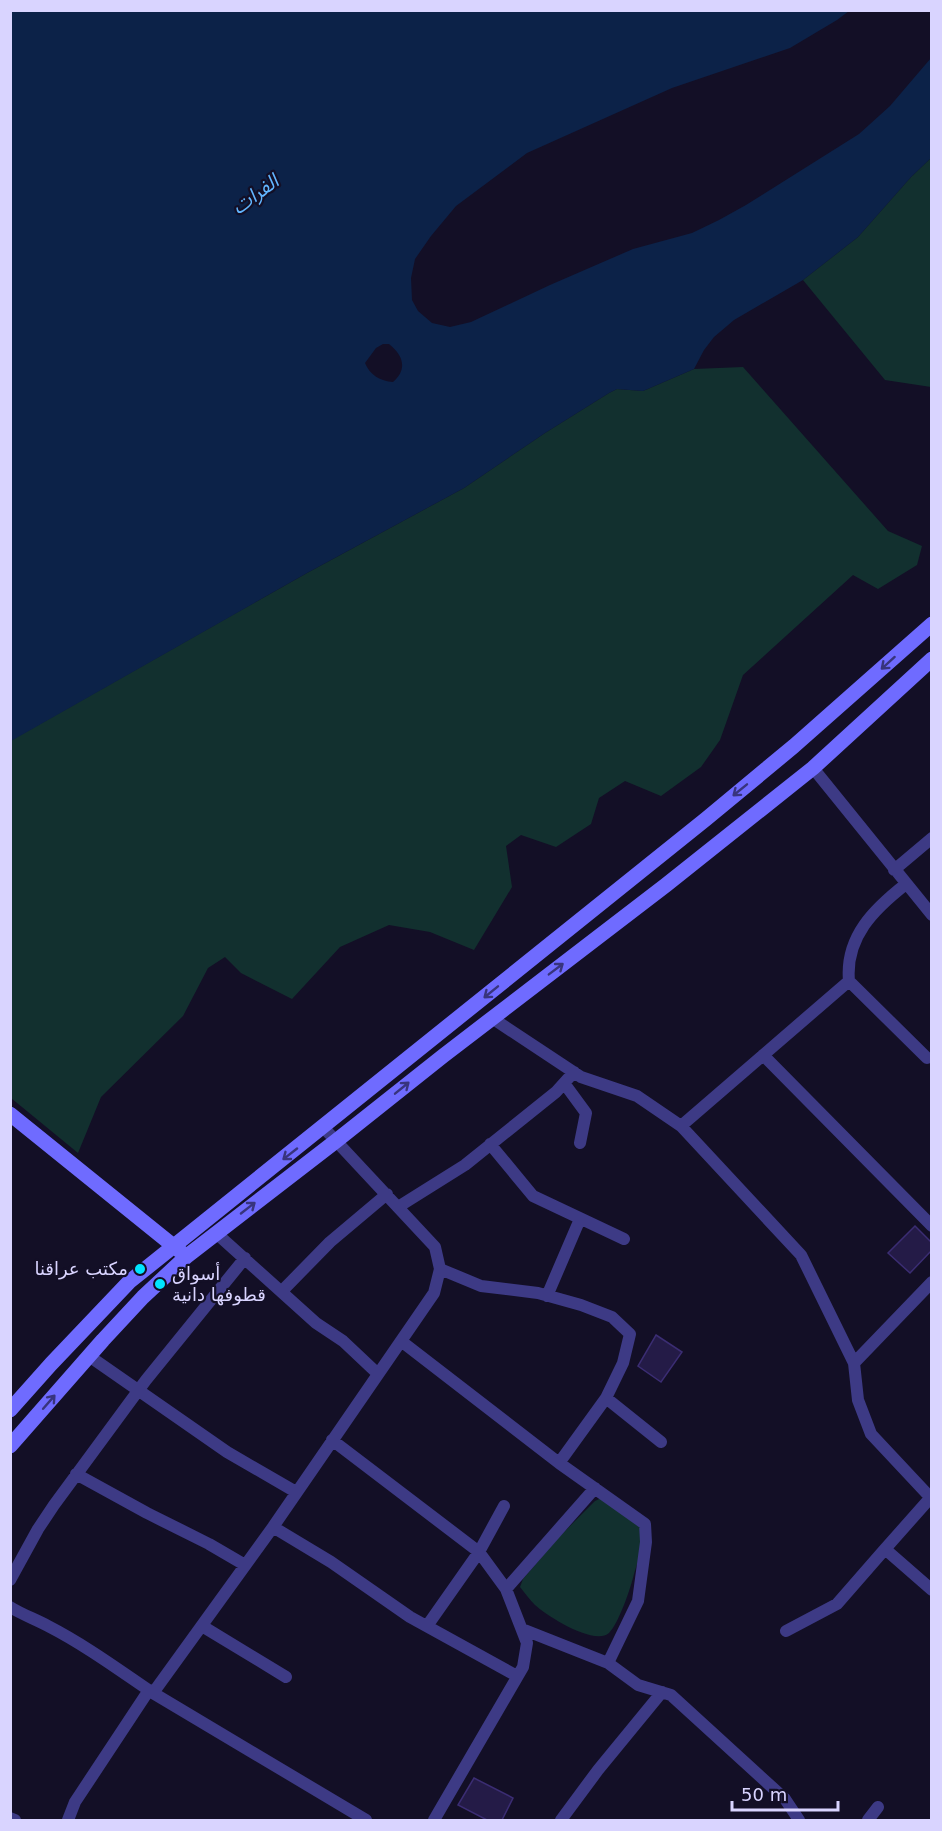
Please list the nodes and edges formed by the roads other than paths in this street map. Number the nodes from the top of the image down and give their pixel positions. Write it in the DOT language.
graph roads {
  1 [pos="932,624"];
  2 [pos="932,659"];
  3 [pos="813,768"];
  4 [pos="932,838"];
  5 [pos="894,870"];
  6 [pos="906,884"];
  7 [pos="932,915"];
  8 [pos="849,981"];
  9 [pos="492,1018"];
  10 [pos="763,1055"];
  11 [pos="927,1058"];
  12 [pos="574,1072"];
  13 [pos="564,1083"];
  14 [pos="10,1114"];
  15 [pos="681,1126"];
  16 [pos="323,1127"];
  17 [pos="336,1141"];
  18 [pos="580,1143"];
  19 [pos="490,1144"];
  20 [pos="387,1194"];
  21 [pos="398,1207"];
  22 [pos="580,1219"];
  23 [pos="932,1226"];
  24 [pos="216,1233"];
  25 [pos="624,1239"];
  26 [pos="173,1246"];
  27 [pos="186,1256"];
  28 [pos="244,1258"];
  29 [pos="440,1269"];
  30 [pos="932,1282"];
  31 [pos="282,1291"];
  32 [pos="547,1296"];
  33 [pos="401,1341"];
  34 [pos="89,1356"];
  35 [pos="854,1363"];
  36 [pos="378,1374"];
  37 [pos="139,1390"];
  38 [pos="606,1398"];
  39 [pos="10,1410"];
  40 [pos="332,1440"];
  41 [pos="661,1442"];
  42 [pos="10,1446"];
  43 [pos="560,1463"];
  44 [pos="76,1474"];
  45 [pos="595,1488"];
  46 [pos="296,1492"];
  47 [pos="931,1496"];
  48 [pos="504,1506"];
  49 [pos="273,1527"];
  50 [pos="885,1549"];
  51 [pos="479,1552"];
  52 [pos="245,1565"];
  53 [pos="10,1580"];
  54 [pos="506,1589"];
  55 [pos="932,1590"];
  56 [pos="10,1607"];
  57 [pos="202,1626"];
  58 [pos="427,1626"];
  59 [pos="522,1629"];
  60 [pos="786,1631"];
  61 [pos="608,1663"];
  62 [pos="518,1676"];
  63 [pos="286,1677"];
  64 [pos="151,1692"];
  65 [pos="662,1692"];
  66 [pos="878,1807"];
  67 [pos="352,1817"];
  68 [pos="10,1818"];
  69 [pos="15,1821"];
  70 [pos="68,1821"];
  71 [pos="366,1821"];
  72 [pos="434,1821"];
  73 [pos="561,1821"];
  74 [pos="799,1821"];
  75 [pos="868,1821"];
  1 -- 16 [label="street, one-way"];
  2 -- 3 [label="street"];
  3 -- 5 [label="street"];
  9 -- 3 [label="street, one-way"];
  4 -- 5 [label="street"];
  5 -- 6 [label="street"];
  6 -- 7 [label="street"];
  6 -- 8 [label="street"];
  8 -- 10 [label="street"];
  8 -- 11 [label="street"];
  9 -- 12 [label="street"];
  17 -- 9 [label="street, one-way"];
  10 -- 15 [label="street"];
  10 -- 23 [label="street"];
  12 -- 13 [label="street"];
  12 -- 15 [label="street"];
  13 -- 18 [label="street"];
  13 -- 19 [label="street"];
  14 -- 26 [label="street"];
  15 -- 35 [label="street"];
  16 -- 17 [label="street"];
  16 -- 26 [label="street, one-way"];
  17 -- 20 [label="street"];
  24 -- 17 [label="street, one-way"];
  19 -- 21 [label="street"];
  19 -- 22 [label="street"];
  20 -- 21 [label="street"];
  20 -- 31 [label="street"];
  21 -- 29 [label="street"];
  22 -- 25 [label="street"];
  22 -- 32 [label="street"];
  24 -- 27 [label="street"];
  24 -- 28 [label="street"];
  26 -- 27 [label="street"];
  26 -- 39 [label="street"];
  27 -- 34 [label="street"];
  28 -- 31 [label="street"];
  28 -- 37 [label="street"];
  29 -- 32 [label="street"];
  29 -- 33 [label="street"];
  30 -- 35 [label="street"];
  31 -- 36 [label="street"];
  32 -- 38 [label="street"];
  33 -- 36 [label="street"];
  33 -- 43 [label="street"];
  34 -- 37 [label="street"];
  42 -- 34 [label="street, one-way"];
  35 -- 47 [label="street"];
  36 -- 40 [label="street"];
  37 -- 44 [label="street"];
  37 -- 46 [label="street"];
  38 -- 41 [label="street"];
  38 -- 43 [label="street"];
  40 -- 46 [label="street"];
  40 -- 51 [label="street"];
  43 -- 45 [label="street"];
  44 -- 52 [label="street"];
  44 -- 53 [label="street"];
  45 -- 54 [label="street"];
  45 -- 61 [label="street"];
  46 -- 49 [label="street"];
  47 -- 50 [label="street"];
  48 -- 51 [label="street"];
  49 -- 52 [label="street"];
  49 -- 58 [label="street"];
  50 -- 55 [label="street"];
  50 -- 60 [label="street"];
  51 -- 54 [label="street"];
  51 -- 58 [label="street"];
  52 -- 57 [label="street"];
  54 -- 59 [label="street"];
  56 -- 64 [label="street"];
  57 -- 63 [label="street"];
  57 -- 64 [label="street"];
  58 -- 62 [label="street"];
  59 -- 61 [label="street"];
  59 -- 62 [label="street"];
  61 -- 65 [label="street"];
  62 -- 72 [label="street"];
  64 -- 67 [label="street"];
  64 -- 70 [label="street"];
  65 -- 73 [label="street"];
  65 -- 74 [label="street"];
  66 -- 75 [label="street"];
  67 -- 71 [label="street"];
  68 -- 69 [label="street"];
}
